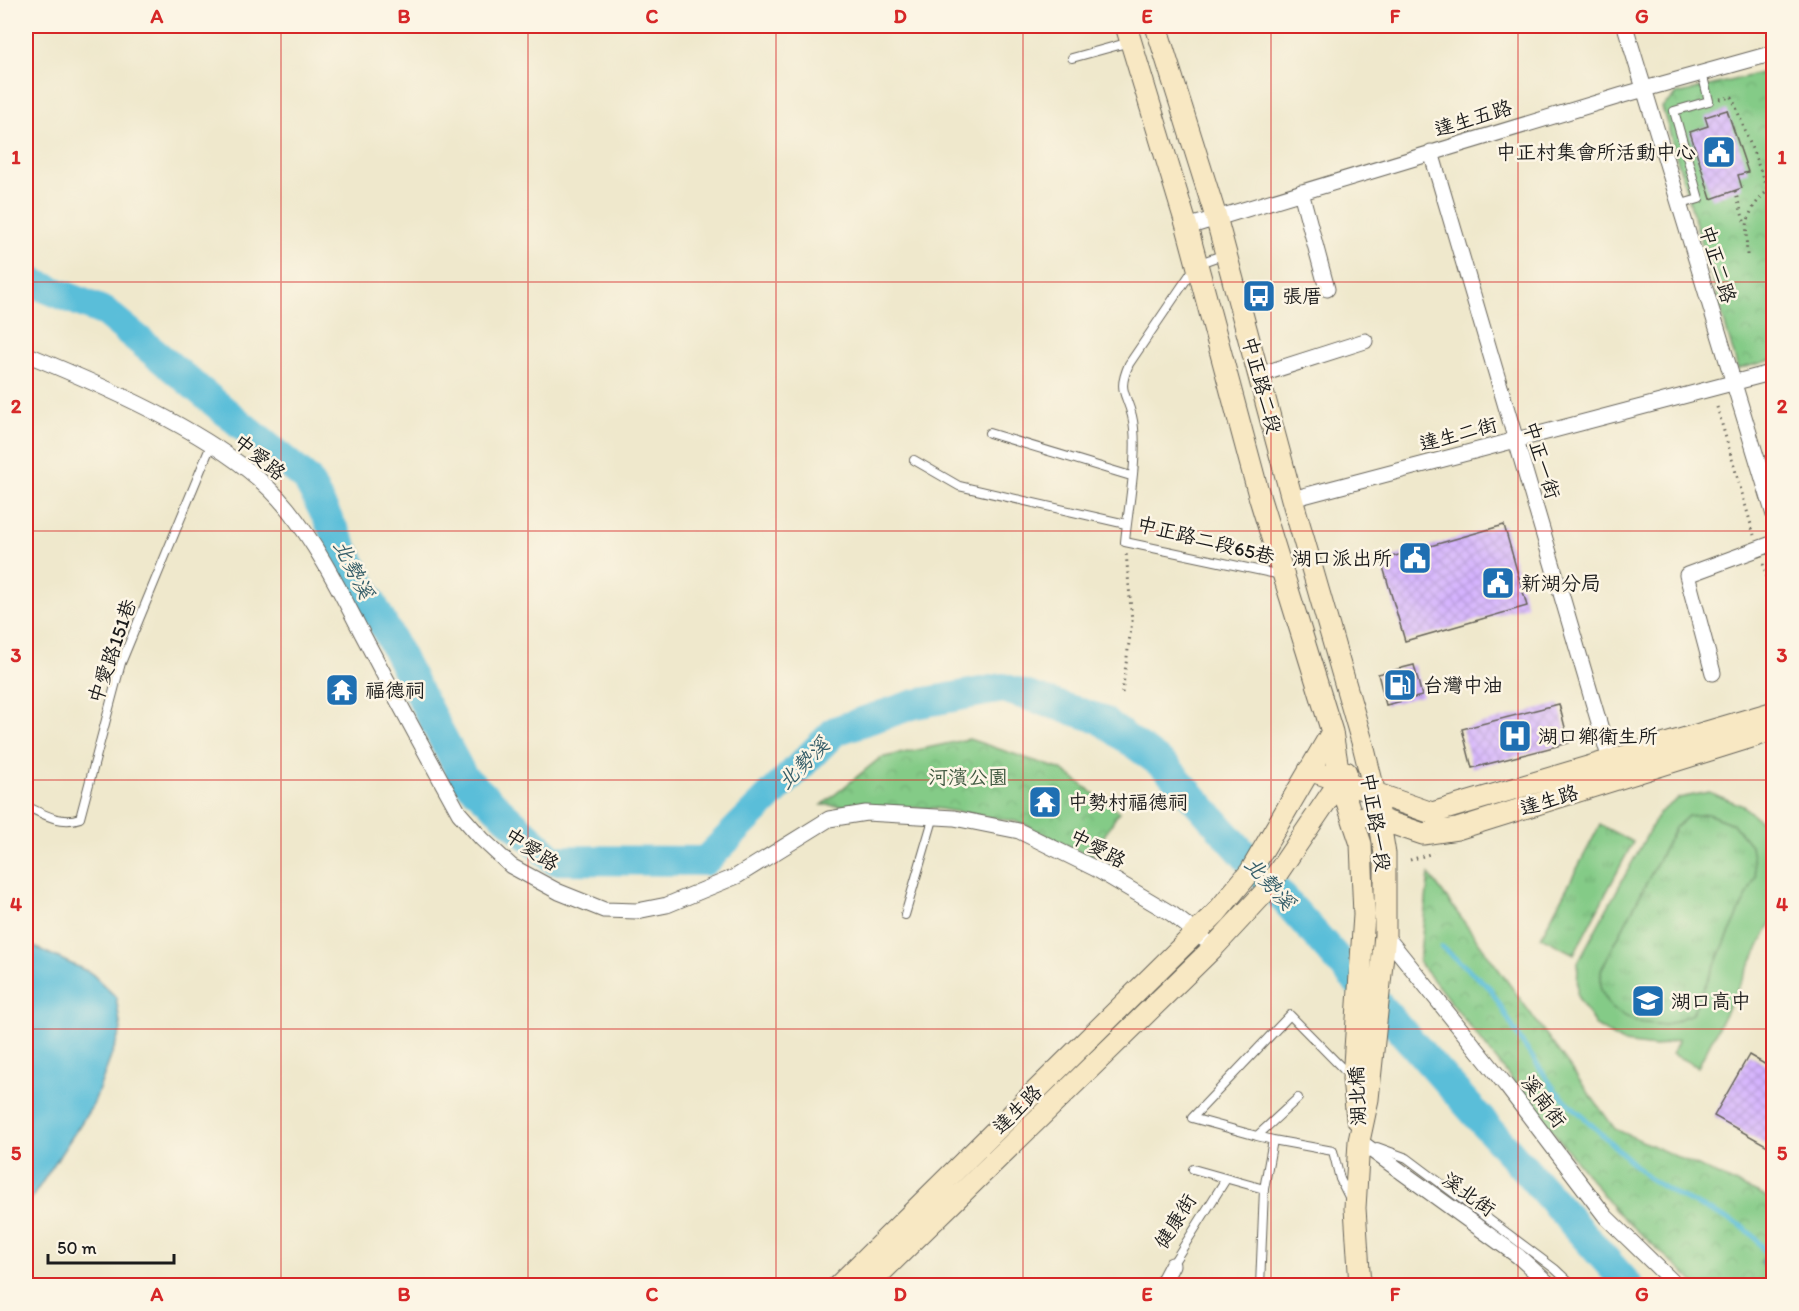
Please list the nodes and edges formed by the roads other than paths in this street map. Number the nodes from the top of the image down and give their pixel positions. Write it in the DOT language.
graph roads {
  1 [pos="1156,26"];
  2 [pos="1624,26"];
  3 [pos="1129,33"];
  4 [pos="1773,53"];
  5 [pos="1072,58"];
  6 [pos="1702,73"];
  7 [pos="1643,89"];
  8 [pos="1431,152"];
  9 [pos="1301,192"];
  10 [pos="1678,205"];
  11 [pos="1216,217"];
  12 [pos="1187,227"];
  13 [pos="1226,254"];
  14 [pos="1197,264"];
  15 [pos="1327,289"];
  16 [pos="1365,341"];
  17 [pos="26,354"];
  18 [pos="1773,372"];
  19 [pos="1259,375"];
  20 [pos="1731,383"];
  21 [pos="988,433"];
  22 [pos="1515,441"];
  23 [pos="211,445"];
  24 [pos="914,460"];
  25 [pos="1131,476"];
  26 [pos="1292,499"];
  27 [pos="1773,514"];
  28 [pos="1126,524"];
  29 [pos="1773,543"];
  30 [pos="1284,576"];
  31 [pos="1713,673"];
  32 [pos="1773,712"];
  33 [pos="1773,730"];
  34 [pos="1332,732"];
  35 [pos="1363,745"];
  36 [pos="1309,770"];
  37 [pos="1613,770"];
  38 [pos="1340,782"];
  39 [pos="1375,794"];
  40 [pos="1324,801"];
  41 [pos="26,806"];
  42 [pos="1349,809"];
  43 [pos="934,816"];
  44 [pos="1379,819"];
  45 [pos="905,915"];
  46 [pos="1364,915"];
  47 [pos="1196,932"];
  48 [pos="1385,935"];
  49 [pos="1213,948"];
  50 [pos="1353,1079"];
  51 [pos="1298,1098"];
  52 [pos="1257,1136"];
  53 [pos="1273,1140"];
  54 [pos="1359,1141"];
  55 [pos="968,1158"];
  56 [pos="1193,1169"];
  57 [pos="982,1173"];
  58 [pos="1226,1179"];
  59 [pos="1264,1190"];
  60 [pos="1355,1208"];
  61 [pos="1172,1265"];
  62 [pos="838,1286"];
  63 [pos="867,1286"];
  64 [pos="1161,1286"];
  65 [pos="1260,1286"];
  66 [pos="1360,1286"];
  67 [pos="1551,1286"];
  68 [pos="1573,1286"];
  69 [pos="1677,1286"];
  1 -- 11 [label="main road, 中正路二段"];
  2 -- 7 [label="street, 中正二路"];
  3 -- 5 [label="lane"];
  3 -- 12 [label="main road, 中正路二段"];
  4 -- 6 [label="street, 達生五路"];
  6 -- 7 [label="street, 達生五路"];
  6 -- 10 [label="lane"];
  7 -- 8 [label="street, 達生五路"];
  7 -- 10 [label="street, 中正二路"];
  8 -- 9 [label="street, 達生五路"];
  8 -- 22 [label="street, 中正一街"];
  9 -- 11 [label="street, 達生五路"];
  9 -- 15 [label="street"];
  10 -- 20 [label="street, 中正二路"];
  11 -- 12 [label="street, 達生五路"];
  11 -- 13 [label="main road, 中正路二段"];
  12 -- 14 [label="main road, 中正路二段"];
  13 -- 14 [label="lane"];
  13 -- 19 [label="main road, 中正路二段"];
  14 -- 25 [label="lane, 中正路二段65巷"];
  14 -- 30 [label="main road, 中正路二段"];
  16 -- 19 [label="street"];
  17 -- 23 [label="street, 中愛路"];
  18 -- 20 [label="street, 達生二街"];
  19 -- 26 [label="main road, 中正路二段"];
  20 -- 22 [label="street, 達生二街"];
  20 -- 27 [label="street, 中正二路"];
  21 -- 25 [label="lane"];
  22 -- 26 [label="street, 達生二街"];
  22 -- 37 [label="street, 中正一街"];
  23 -- 41 [label="lane, 中愛路151巷"];
  23 -- 43 [label="street, 中愛路"];
  24 -- 28 [label="lane"];
  25 -- 28 [label="lane, 中正路二段65巷"];
  26 -- 35 [label="main road, 中正路二段"];
  28 -- 30 [label="lane, 中正路二段65巷"];
  29 -- 31 [label="street"];
  30 -- 34 [label="main road, 中正路二段"];
  32 -- 37 [label="main road, 達生路"];
  33 -- 37 [label="main road, 達生路"];
  34 -- 36 [label="main road"];
  34 -- 38 [label="main road, 中正路一段"];
  35 -- 38 [label="main road"];
  35 -- 39 [label="main road, 中正路一段"];
  36 -- 38 [label="main road, 達生路"];
  36 -- 47 [label="main road, 達生路"];
  37 -- 39 [label="main road, 達生路"];
  37 -- 44 [label="main road, 達生路"];
  38 -- 39 [label="main road, 達生路"];
  38 -- 40 [label="main road"];
  38 -- 42 [label="main road, 中正路一段"];
  39 -- 44 [label="main road, 中正路一段"];
  40 -- 42 [label="main road, 達生路"];
  40 -- 49 [label="main road, 達生路"];
  42 -- 44 [label="main road, 達生路"];
  42 -- 46 [label="main road, 中正路一段"];
  43 -- 45 [label="lane"];
  43 -- 47 [label="street, 中愛路"];
  44 -- 48 [label="main road, 中正路一段"];
  46 -- 50 [label="main road, 湖北橋"];
  47 -- 49 [label="street, 中愛路"];
  47 -- 55 [label="main road, 達生路"];
  48 -- 54 [label="main road, 湖北橋"];
  48 -- 69 [label="street, 溪南街"];
  49 -- 57 [label="main road, 達生路"];
  50 -- 52 [label="lane"];
  50 -- 54 [label="main road, 湖北橋"];
  51 -- 52 [label="lane"];
  52 -- 53 [label="lane"];
  53 -- 59 [label="lane"];
  53 -- 60 [label="lane"];
  54 -- 60 [label="main road"];
  54 -- 67 [label="street, 溪北街"];
  54 -- 68 [label="lane"];
  55 -- 57 [label="street"];
  55 -- 62 [label="main road, 達生路"];
  56 -- 58 [label="lane"];
  57 -- 63 [label="main road, 達生路"];
  58 -- 59 [label="lane"];
  58 -- 61 [label="lane, 健康街"];
  59 -- 65 [label="lane"];
  60 -- 66 [label="main road"];
  61 -- 64 [label="street, 健康街"];
}
